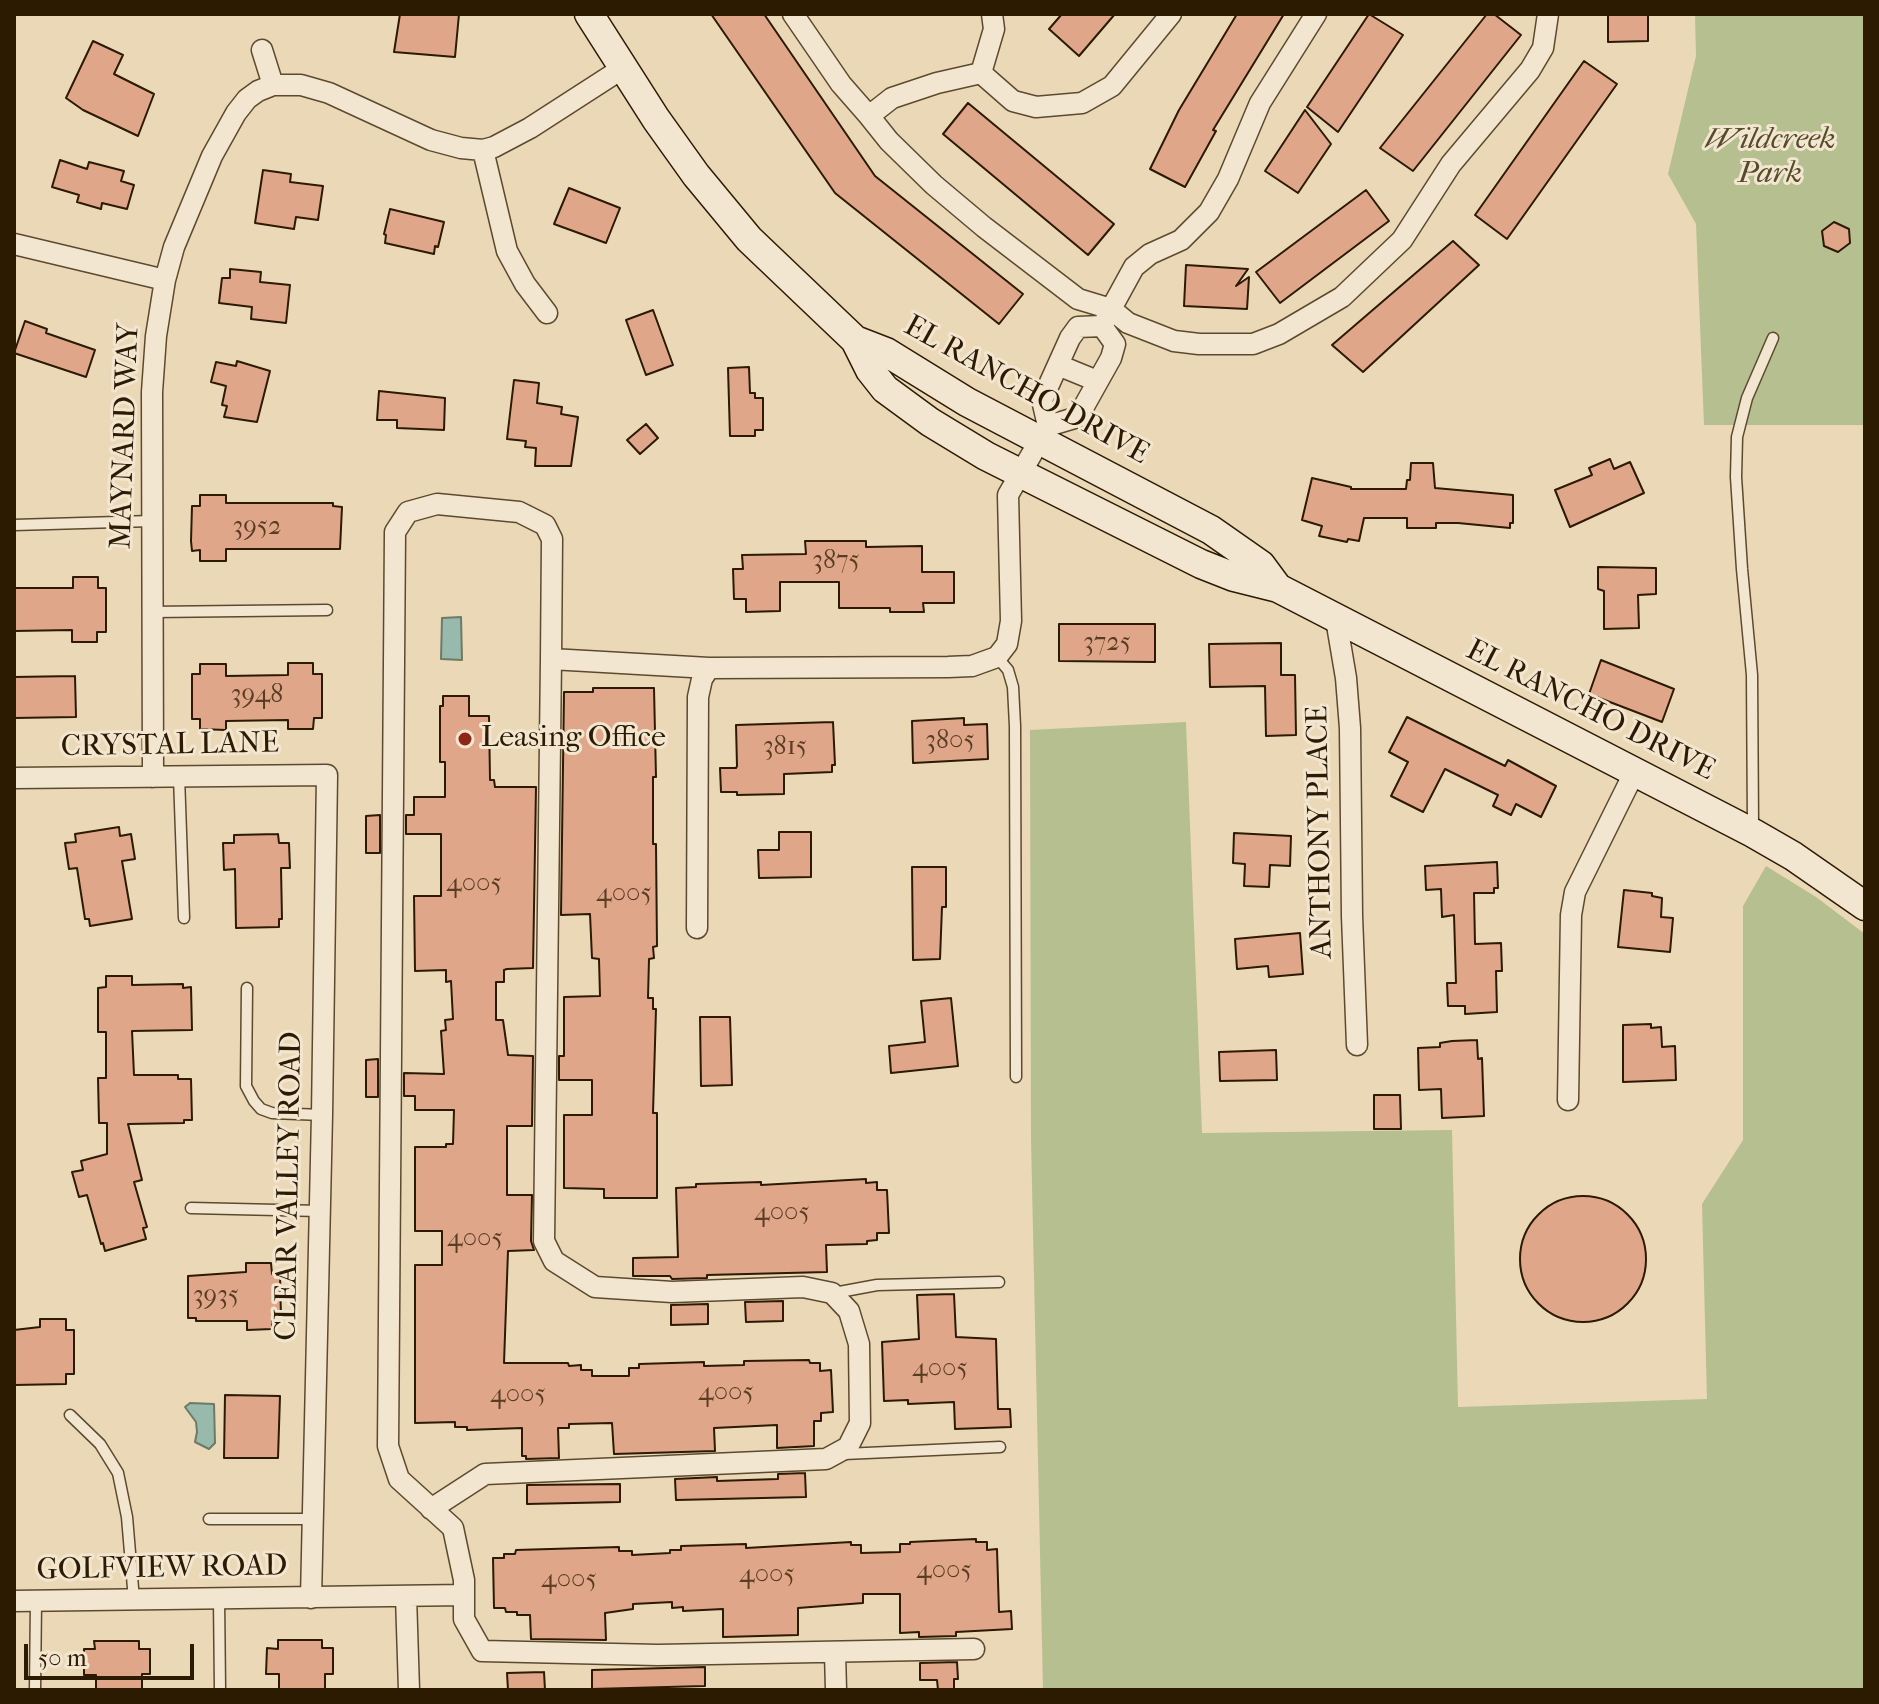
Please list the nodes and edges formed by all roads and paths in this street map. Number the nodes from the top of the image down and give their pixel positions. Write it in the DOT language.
graph roads {
  1 [pos="589,14"];
  2 [pos="793,14"];
  3 [pos="992,14"];
  4 [pos="1171,14"];
  5 [pos="1316,14"];
  6 [pos="1548,14"];
  7 [pos="262,50"];
  8 [pos="623,68"];
  9 [pos="981,73"];
  10 [pos="273,85"];
  11 [pos="869,116"];
  12 [pos="483,150"];
  13 [pos="14,244"];
  14 [pos="165,280"];
  15 [pos="547,313"];
  16 [pos="1106,318"];
  17 [pos="1773,338"];
  18 [pos="855,340"];
  19 [pos="1058,365"];
  20 [pos="1097,381"];
  21 [pos="1044,433"];
  22 [pos="1019,475"];
  23 [pos="152,521"];
  24 [pos="14,525"];
  25 [pos="1278,588"];
  26 [pos="327,610"];
  27 [pos="152,612"];
  28 [pos="1336,619"];
  29 [pos="997,657"];
  30 [pos="551,659"];
  31 [pos="709,668"];
  32 [pos="1635,771"];
  33 [pos="327,775"];
  34 [pos="179,776"];
  35 [pos="153,777"];
  36 [pos="14,778"];
  37 [pos="1753,833"];
  38 [pos="1865,906"];
  39 [pos="184,918"];
  40 [pos="697,928"];
  41 [pos="247,988"];
  42 [pos="1357,1045"];
  43 [pos="1016,1077"];
  44 [pos="1568,1100"];
  45 [pos="322,1115"];
  46 [pos="191,1208"];
  47 [pos="320,1211"];
  48 [pos="999,1282"];
  49 [pos="832,1293"];
  50 [pos="70,1415"];
  51 [pos="1000,1447"];
  52 [pos="834,1455"];
  53 [pos="431,1509"];
  54 [pos="209,1519"];
  55 [pos="313,1519"];
  56 [pos="464,1595"];
  57 [pos="406,1596"];
  58 [pos="311,1598"];
  59 [pos="219,1599"];
  60 [pos="134,1600"];
  61 [pos="14,1601"];
  62 [pos="36,1601"];
  63 [pos="974,1649"];
  64 [pos="835,1652"];
  65 [pos="35,1690"];
  66 [pos="220,1690"];
  67 [pos="409,1690"];
  68 [pos="836,1690"];
  1 -- 8 [label="main road, EL RANCHO DRIVE"];
  2 -- 11 [label="street"];
  3 -- 9 [label="street"];
  4 -- 9 [label="street"];
  5 -- 16 [label="street"];
  6 -- 16 [label="street"];
  7 -- 10 [label="street"];
  8 -- 12 [label="street"];
  8 -- 18 [label="main road, EL RANCHO DRIVE"];
  9 -- 11 [label="street"];
  10 -- 12 [label="street"];
  10 -- 14 [label="street, MAYNARD WAY"];
  11 -- 16 [label="street"];
  12 -- 15 [label="street"];
  13 -- 14 [label="street"];
  14 -- 23 [label="street, MAYNARD WAY"];
  16 -- 19 [label="street"];
  16 -- 20 [label="street"];
  17 -- 37 [label="lane"];
  18 -- 21 [label="main road, EL RANCHO DRIVE"];
  18 -- 22 [label="main road, EL RANCHO DRIVE"];
  19 -- 20 [label="street"];
  19 -- 21 [label="street"];
  20 -- 21 [label="street"];
  21 -- 22 [label="street"];
  21 -- 25 [label="main road, EL RANCHO DRIVE"];
  22 -- 25 [label="main road, EL RANCHO DRIVE"];
  22 -- 29 [label="street"];
  23 -- 24 [label="lane"];
  23 -- 27 [label="street, MAYNARD WAY"];
  25 -- 28 [label="main road, EL RANCHO DRIVE"];
  26 -- 27 [label="lane"];
  27 -- 35 [label="street, MAYNARD WAY"];
  28 -- 32 [label="main road, EL RANCHO DRIVE"];
  28 -- 42 [label="street, ANTHONY PLACE"];
  29 -- 31 [label="street"];
  29 -- 43 [label="lane"];
  30 -- 31 [label="street"];
  30 -- 49 [label="street"];
  30 -- 53 [label="street"];
  31 -- 40 [label="street"];
  32 -- 37 [label="main road, EL RANCHO DRIVE"];
  32 -- 44 [label="street"];
  33 -- 34 [label="street, CRYSTAL LANE"];
  33 -- 45 [label="street, CLEAR VALLEY ROAD"];
  34 -- 35 [label="street, CRYSTAL LANE"];
  34 -- 39 [label="lane"];
  35 -- 36 [label="street, CRYSTAL LANE"];
  37 -- 38 [label="main road, EL RANCHO DRIVE"];
  41 -- 45 [label="lane"];
  45 -- 47 [label="street, CLEAR VALLEY ROAD"];
  46 -- 47 [label="lane"];
  47 -- 55 [label="street, CLEAR VALLEY ROAD"];
  48 -- 49 [label="lane"];
  49 -- 52 [label="street"];
  50 -- 60 [label="lane"];
  51 -- 52 [label="lane"];
  52 -- 53 [label="street"];
  53 -- 56 [label="street"];
  54 -- 55 [label="lane"];
  55 -- 58 [label="street, CLEAR VALLEY ROAD"];
  56 -- 57 [label="street, GOLFVIEW ROAD"];
  56 -- 64 [label="street"];
  57 -- 58 [label="street, GOLFVIEW ROAD"];
  57 -- 67 [label="street"];
  58 -- 59 [label="street, GOLFVIEW ROAD"];
  59 -- 60 [label="street, GOLFVIEW ROAD"];
  59 -- 66 [label="lane"];
  60 -- 62 [label="street, GOLFVIEW ROAD"];
  61 -- 62 [label="street, GOLFVIEW ROAD"];
  62 -- 65 [label="lane"];
  63 -- 64 [label="street"];
  64 -- 68 [label="street"];
}
